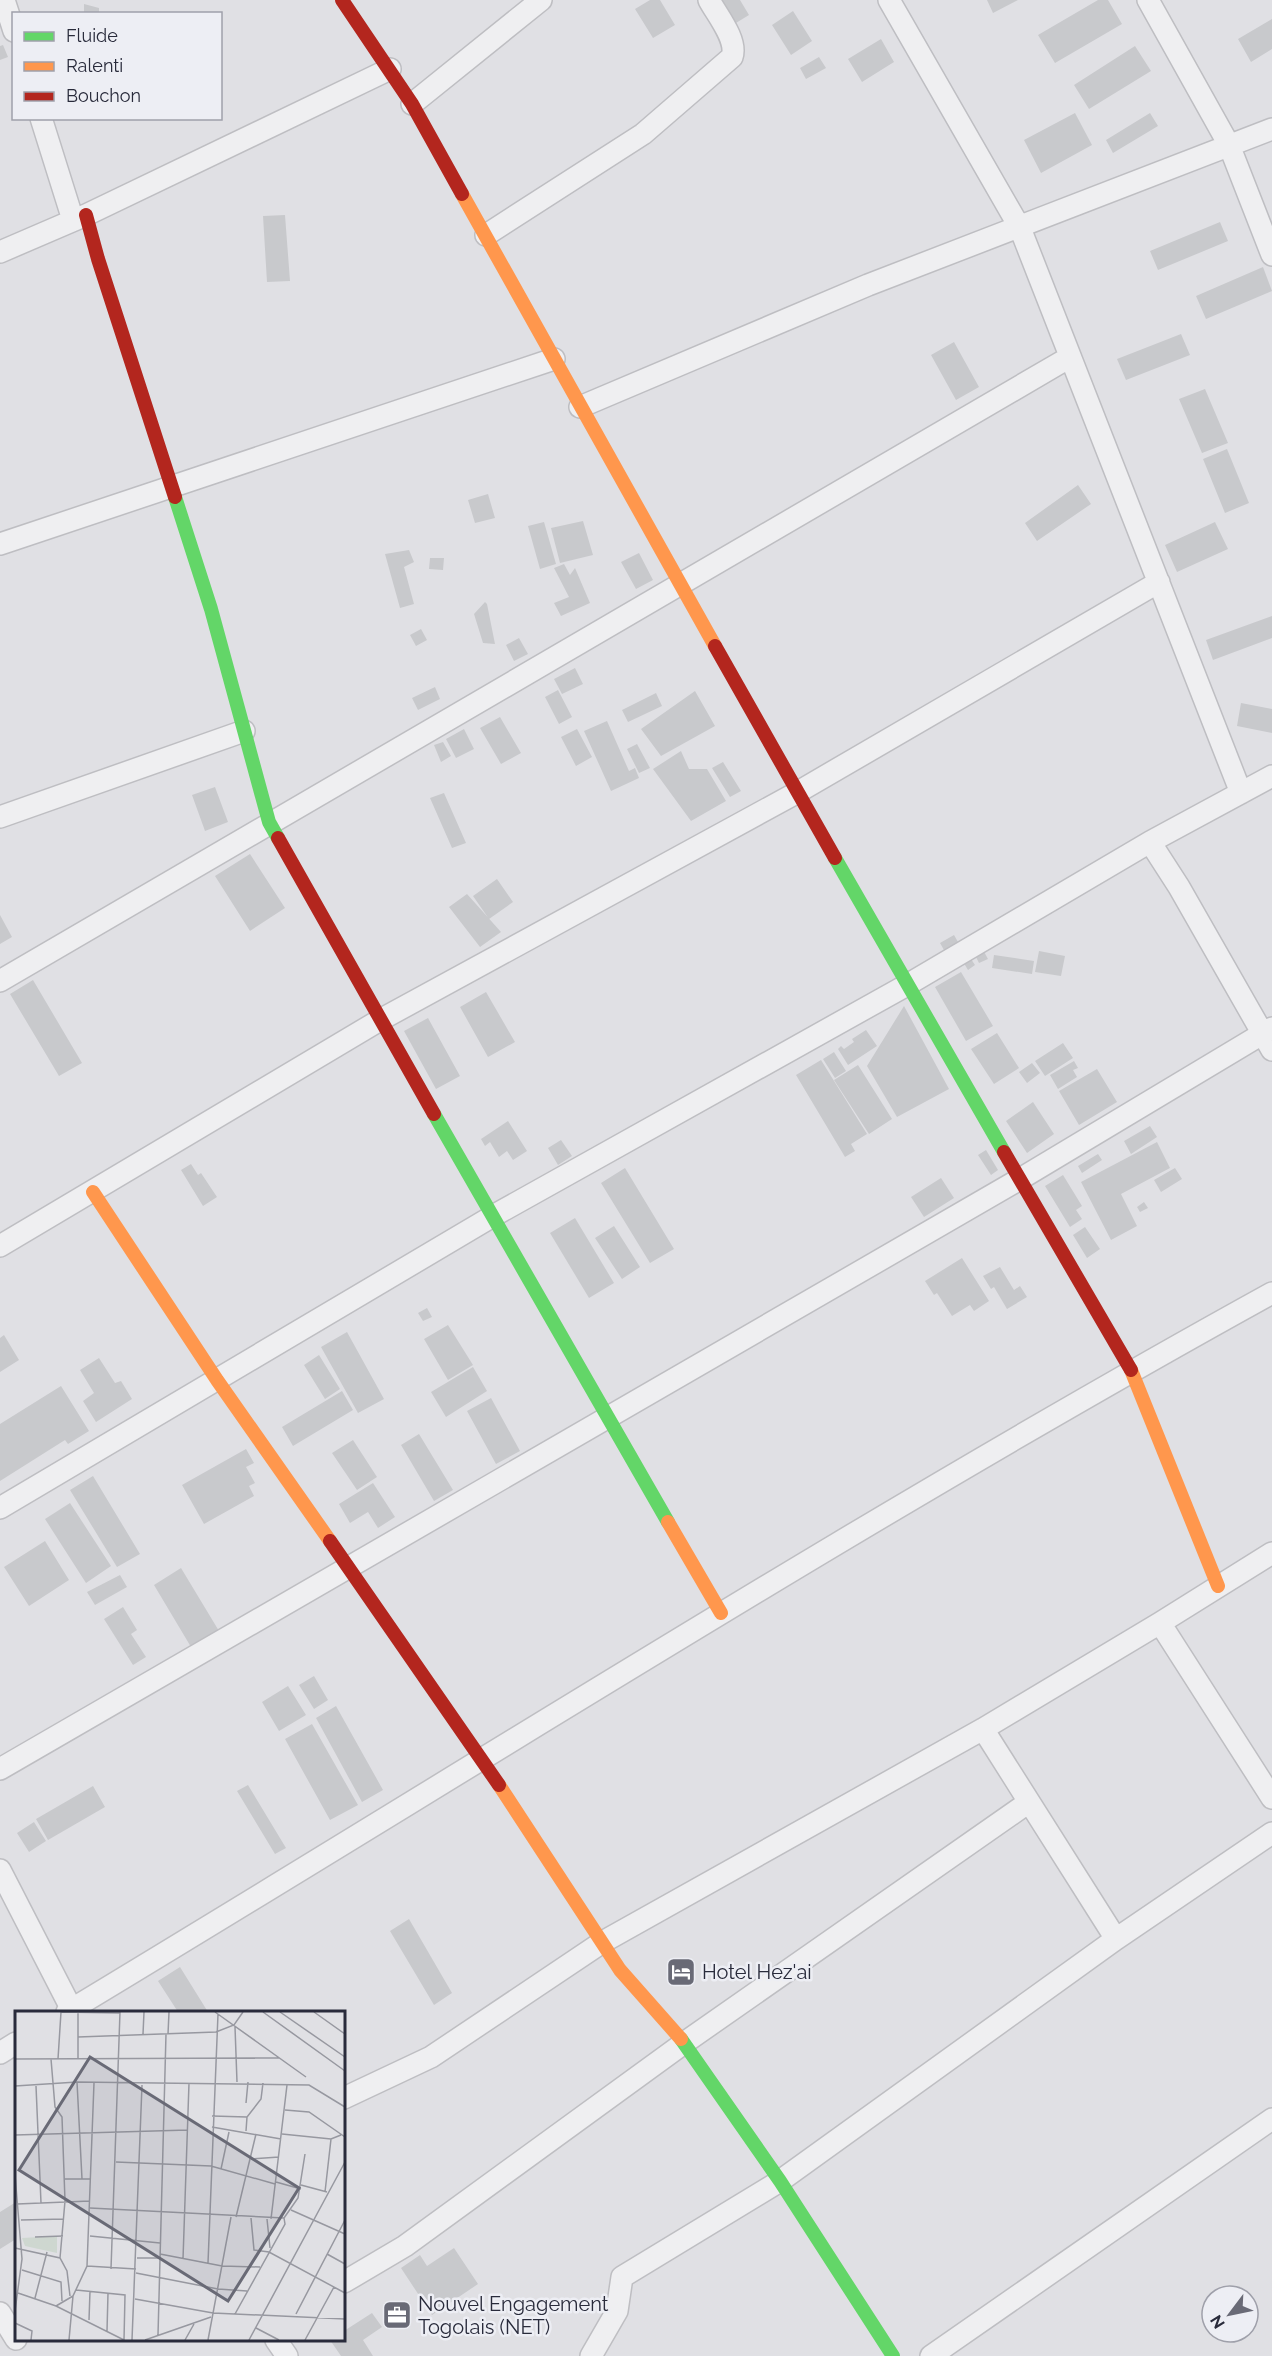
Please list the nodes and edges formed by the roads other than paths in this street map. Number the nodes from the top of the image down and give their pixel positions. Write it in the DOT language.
graph roads {
  1 [pos="4,0"];
  2 [pos="342,0"];
  3 [pos="541,0"];
  4 [pos="709,0"];
  5 [pos="889,0"];
  6 [pos="1148,0"];
  7 [pos="12,25"];
  8 [pos="390,69"];
  9 [pos="412,104"];
  10 [pos="42,120"];
  11 [pos="1272,129"];
  12 [pos="1229,146"];
  13 [pos="79,217"];
  14 [pos="1020,228"];
  15 [pos="486,235"];
  16 [pos="0,252"];
  17 [pos="1272,255"];
  18 [pos="1070,357"];
  19 [pos="554,360"];
  20 [pos="580,407"];
  21 [pos="171,487"];
  22 [pos="3,538"];
  23 [pos="1159,582"];
  24 [pos="682,585"];
  25 [pos="244,731"];
  26 [pos="1272,776"];
  27 [pos="798,792"];
  28 [pos="1240,793"];
  29 [pos="0,817"];
  30 [pos="269,822"];
  31 [pos="1150,842"];
  32 [pos="0,981"];
  33 [pos="907,985"];
  34 [pos="380,1020"];
  35 [pos="1269,1037"];
  36 [pos="1020,1179"];
  37 [pos="93,1192"];
  38 [pos="493,1216"];
  39 [pos="0,1246"];
  40 [pos="1272,1293"];
  41 [pos="1131,1371"];
  42 [pos="217,1380"];
  43 [pos="607,1418"];
  44 [pos="0,1508"];
  45 [pos="1272,1553"];
  46 [pos="347,1567"];
  47 [pos="1218,1586"];
  48 [pos="721,1613"];
  49 [pos="1160,1623"];
  50 [pos="982,1729"];
  51 [pos="481,1758"];
  52 [pos="0,1769"];
  53 [pos="1272,1798"];
  54 [pos="1029,1802"];
  55 [pos="1272,1833"];
  56 [pos="0,1870"];
  57 [pos="1116,1939"];
  58 [pos="602,1943"];
  59 [pos="70,2011"];
  60 [pos="72,2011"];
  61 [pos="684,2043"];
  62 [pos="15,2044"];
  63 [pos="0,2053"];
  64 [pos="345,2098"];
  65 [pos="1272,2120"];
  66 [pos="780,2181"];
  67 [pos="345,2281"];
  68 [pos="0,2313"];
  69 [pos="15,2336"];
  70 [pos="18,2341"];
  71 [pos="277,2341"];
  72 [pos="27,2356"];
  73 [pos="287,2356"];
  74 [pos="591,2356"];
  75 [pos="893,2356"];
  76 [pos="931,2356"];
  1 -- 7 [label="street"];
  2 -- 8 [label="street"];
  3 -- 9 [label="street"];
  4 -- 15 [label="street"];
  5 -- 14 [label="street"];
  6 -- 12 [label="street"];
  8 -- 9 [label="street"];
  8 -- 13 [label="street"];
  9 -- 15 [label="street"];
  10 -- 13 [label="street"];
  11 -- 12 [label="street"];
  12 -- 14 [label="street"];
  12 -- 17 [label="street"];
  13 -- 16 [label="street"];
  13 -- 21 [label="street"];
  14 -- 18 [label="street"];
  14 -- 20 [label="street"];
  15 -- 19 [label="street"];
  18 -- 23 [label="street"];
  18 -- 24 [label="street"];
  19 -- 20 [label="street"];
  19 -- 21 [label="street"];
  20 -- 24 [label="street"];
  21 -- 22 [label="street"];
  21 -- 25 [label="street"];
  23 -- 27 [label="street"];
  23 -- 28 [label="street"];
  24 -- 27 [label="street"];
  24 -- 30 [label="street"];
  25 -- 29 [label="street"];
  25 -- 30 [label="street"];
  26 -- 28 [label="street"];
  27 -- 33 [label="street"];
  27 -- 34 [label="street"];
  28 -- 31 [label="street"];
  30 -- 32 [label="street"];
  30 -- 34 [label="street"];
  31 -- 33 [label="street"];
  31 -- 35 [label="street"];
  33 -- 36 [label="street"];
  33 -- 38 [label="street"];
  34 -- 37 [label="street"];
  34 -- 38 [label="street"];
  35 -- 36 [label="street"];
  36 -- 41 [label="street"];
  36 -- 43 [label="street"];
  37 -- 39 [label="street"];
  37 -- 42 [label="street"];
  38 -- 42 [label="street"];
  38 -- 43 [label="street"];
  40 -- 41 [label="street"];
  41 -- 47 [label="street"];
  41 -- 48 [label="street"];
  42 -- 44 [label="street"];
  42 -- 46 [label="street"];
  43 -- 46 [label="street"];
  43 -- 48 [label="street"];
  45 -- 47 [label="street"];
  46 -- 51 [label="street"];
  46 -- 52 [label="street"];
  47 -- 49 [label="street"];
  48 -- 51 [label="street"];
  49 -- 50 [label="street"];
  49 -- 53 [label="street"];
  50 -- 54 [label="street"];
  50 -- 58 [label="street"];
  51 -- 58 [label="street"];
  51 -- 60 [label="street"];
  54 -- 57 [label="street"];
  54 -- 61 [label="street"];
  55 -- 57 [label="street"];
  56 -- 59 [label="street"];
  57 -- 66 [label="street"];
  58 -- 61 [label="street"];
  58 -- 64 [label="street"];
  61 -- 66 [label="street"];
  61 -- 67 [label="street"];
  62 -- 63 [label="street"];
  65 -- 76 [label="street"];
  66 -- 74 [label="street"];
  66 -- 75 [label="street"];
  68 -- 69 [label="street"];
  70 -- 72 [label="street"];
  71 -- 73 [label="street"];
}
